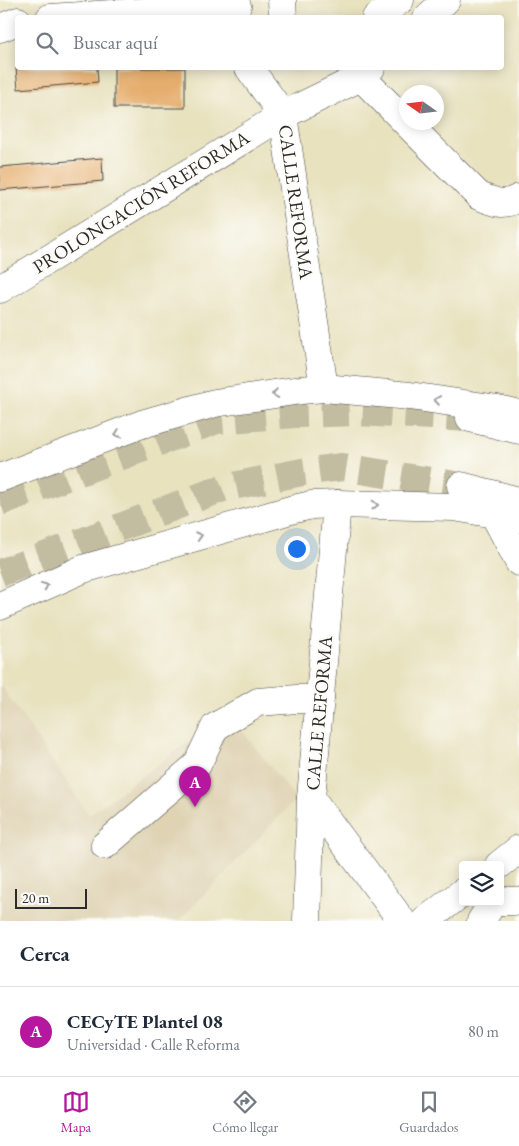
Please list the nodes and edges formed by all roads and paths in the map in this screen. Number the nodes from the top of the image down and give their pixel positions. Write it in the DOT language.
graph roads {
  1 [pos="282,0"];
  2 [pos="400,0"];
  3 [pos="446,0"];
  4 [pos="237,8"];
  5 [pos="106,15"];
  6 [pos="283,15"];
  7 [pos="380,15"];
  8 [pos="430,15"];
  9 [pos="15,22"];
  10 [pos="0,28"];
  11 [pos="250,70"];
  12 [pos="366,72"];
  13 [pos="283,114"];
  14 [pos="519,198"];
  15 [pos="0,289"];
  16 [pos="324,388"];
  17 [pos="519,414"];
  18 [pos="470,418"];
  19 [pos="519,430"];
  20 [pos="0,478"];
  21 [pos="461,486"];
  22 [pos="338,504"];
  23 [pos="506,507"];
  24 [pos="519,562"];
  25 [pos="0,606"];
  26 [pos="320,699"];
  27 [pos="311,798"];
  28 [pos="106,845"];
  29 [pos="519,849"];
  30 [pos="504,861"];
  31 [pos="459,895"];
  32 [pos="504,901"];
  33 [pos="519,901"];
  34 [pos="490,906"];
  35 [pos="307,921"];
  36 [pos="402,921"];
  37 [pos="425,921"];
  38 [pos="481,921"];
  1 -- 6 [label="street"];
  2 -- 7 [label="street"];
  3 -- 8 [label="street"];
  4 -- 5 [label="street"];
  9 -- 10 [label="street"];
  11 -- 13 [label="street"];
  12 -- 13 [label="street, CALLE REFORMA"];
  12 -- 14 [label="street"];
  13 -- 15 [label="street, PROLONGACIÓN REFORMA"];
  13 -- 16 [label="street, CALLE REFORMA"];
  17 -- 16 [label="street, one-way"];
  16 -- 20 [label="street, one-way"];
  18 -- 19 [label="street"];
  21 -- 23 [label="street"];
  22 -- 23 [label="street, one-way"];
  25 -- 22 [label="street, one-way"];
  22 -- 26 [label="street, CALLE REFORMA"];
  23 -- 24 [label="street"];
  26 -- 27 [label="street, CALLE REFORMA"];
  26 -- 28 [label="street"];
  27 -- 35 [label="street, CALLE REFORMA"];
  27 -- 36 [label="street"];
  29 -- 30 [label="street"];
  31 -- 37 [label="street"];
  32 -- 33 [label="street"];
  34 -- 38 [label="street"];
}
